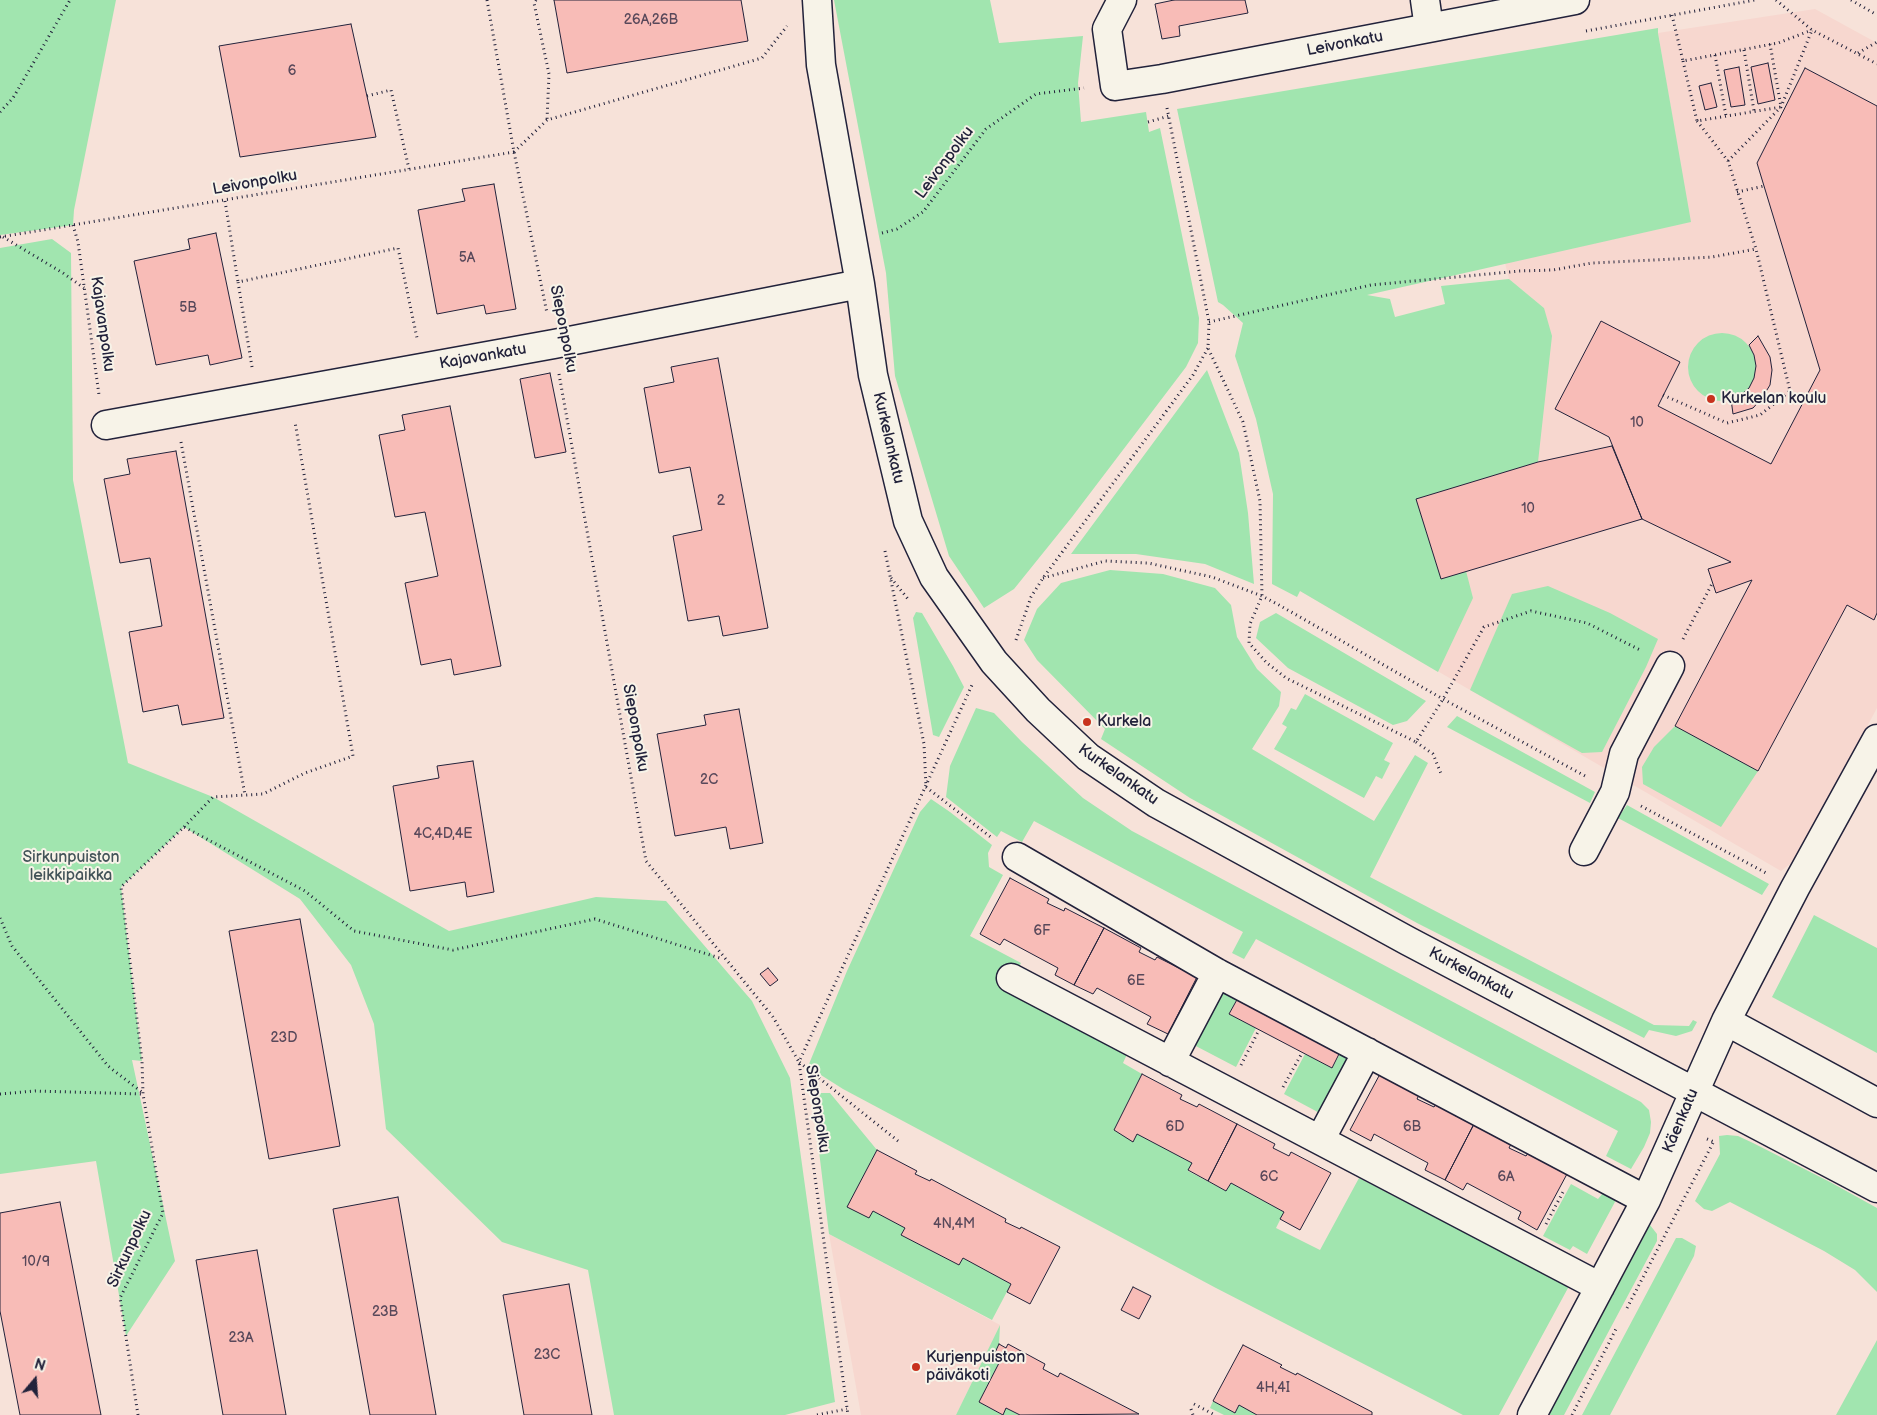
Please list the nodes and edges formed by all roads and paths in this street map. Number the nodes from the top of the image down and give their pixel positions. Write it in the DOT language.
graph roads {
  1 [pos="70,0"];
  2 [pos="487,0"];
  3 [pos="536,0"];
  4 [pos="817,0"];
  5 [pos="1122,0"];
  6 [pos="1425,0"];
  7 [pos="1575,0"];
  8 [pos="1776,0"];
  9 [pos="1851,0"];
  10 [pos="1672,15"];
  11 [pos="1877,15"];
  12 [pos="788,26"];
  13 [pos="1429,28"];
  14 [pos="1812,30"];
  15 [pos="1877,42"];
  16 [pos="1770,44"];
  17 [pos="1744,50"];
  18 [pos="1857,53"];
  19 [pos="1715,55"];
  20 [pos="1683,61"];
  21 [pos="1877,64"];
  22 [pos="1162,79"];
  23 [pos="1115,86"];
  24 [pos="367,96"];
  25 [pos="1781,107"];
  26 [pos="1754,111"];
  27 [pos="0,112"];
  28 [pos="1168,116"];
  29 [pos="1726,116"];
  30 [pos="547,120"];
  31 [pos="1697,121"];
  32 [pos="1148,122"];
  33 [pos="514,152"];
  34 [pos="1728,161"];
  35 [pos="409,169"];
  36 [pos="1764,186"];
  37 [pos="1738,192"];
  38 [pos="225,201"];
  39 [pos="73,226"];
  40 [pos="1,237"];
  41 [pos="852,240"];
  42 [pos="1756,249"];
  43 [pos="238,282"];
  44 [pos="860,284"];
  45 [pos="85,288"];
  46 [pos="1209,322"];
  47 [pos="418,343"];
  48 [pos="554,344"];
  49 [pos="1208,348"];
  50 [pos="253,373"];
  51 [pos="1790,391"];
  52 [pos="289,392"];
  53 [pos="1663,395"];
  54 [pos="1803,402"];
  55 [pos="176,413"];
  56 [pos="106,425"];
  57 [pos="892,578"];
  58 [pos="1043,578"];
  59 [pos="1713,582"];
  60 [pos="1262,596"];
  61 [pos="1020,627"];
  62 [pos="994,662"];
  63 [pos="1670,666"];
  64 [pos="1443,699"];
  65 [pos="1877,739"];
  66 [pos="1416,742"];
  67 [pos="1442,776"];
  68 [pos="926,787"];
  69 [pos="1615,792"];
  70 [pos="245,795"];
  71 [pos="184,827"];
  72 [pos="1584,851"];
  73 [pos="1017,857"];
  74 [pos="1795,888"];
  75 [pos="0,918"];
  76 [pos="724,959"];
  77 [pos="1217,973"];
  78 [pos="1012,978"];
  79 [pos="1726,1021"];
  80 [pos="1260,1030"];
  81 [pos="1302,1052"];
  82 [pos="1367,1052"];
  83 [pos="799,1062"];
  84 [pos="1170,1062"];
  85 [pos="1694,1091"];
  86 [pos="1227,1092"];
  87 [pos="0,1094"];
  88 [pos="143,1094"];
  89 [pos="1877,1103"];
  90 [pos="1269,1114"];
  91 [pos="1320,1140"];
  92 [pos="898,1141"];
  93 [pos="1714,1142"];
  94 [pos="1578,1163"];
  95 [pos="1877,1188"];
  96 [pos="1646,1200"];
  97 [pos="1532,1251"];
  98 [pos="1600,1287"];
  99 [pos="1625,1311"];
  100 [pos="1616,1328"];
  101 [pos="1194,1404"];
  102 [pos="847,1409"];
  103 [pos="1191,1409"];
  104 [pos="138,1415"];
  105 [pos="817,1415"];
  106 [pos="848,1415"];
  107 [pos="1192,1415"];
  108 [pos="1215,1415"];
  109 [pos="1532,1415"];
  110 [pos="1572,1415"];
  1 -- 27 [label="path"];
  2 -- 33 [label="path, Sieponpolku"];
  3 -- 30 [label="path"];
  4 -- 41 [label="street, Kurkelankatu"];
  5 -- 23 [label="street"];
  6 -- 13 [label="street"];
  7 -- 13 [label="street, Leivonkatu"];
  8 -- 14 [label="path"];
  9 -- 11 [label="path"];
  10 -- 20 [label="path"];
  12 -- 30 [label="path"];
  13 -- 22 [label="street, Leivonkatu"];
  14 -- 16 [label="path"];
  14 -- 18 [label="path"];
  14 -- 25 [label="path"];
  15 -- 18 [label="path"];
  16 -- 17 [label="path"];
  16 -- 25 [label="path"];
  17 -- 19 [label="path"];
  17 -- 26 [label="path"];
  18 -- 21 [label="path"];
  19 -- 20 [label="path"];
  19 -- 29 [label="path"];
  20 -- 31 [label="path"];
  22 -- 23 [label="street, Leivonkatu"];
  22 -- 28 [label="path"];
  23 -- 41 [label="path, Leivonpolku"];
  24 -- 35 [label="path"];
  25 -- 26 [label="path"];
  25 -- 34 [label="path"];
  26 -- 29 [label="path"];
  28 -- 32 [label="path"];
  28 -- 46 [label="path"];
  29 -- 31 [label="path"];
  30 -- 33 [label="path"];
  31 -- 34 [label="path"];
  33 -- 35 [label="path, Leivonpolku"];
  33 -- 48 [label="path, Sieponpolku"];
  34 -- 37 [label="path"];
  35 -- 38 [label="path, Leivonpolku"];
  36 -- 37 [label="path"];
  37 -- 42 [label="path"];
  38 -- 39 [label="path, Leivonpolku"];
  38 -- 43 [label="path"];
  39 -- 40 [label="path, Leivonpolku"];
  39 -- 45 [label="path, Kajavanpolku"];
  40 -- 45 [label="path"];
  41 -- 44 [label="street, Kurkelankatu"];
  42 -- 46 [label="path"];
  42 -- 51 [label="path"];
  43 -- 47 [label="path"];
  43 -- 50 [label="path"];
  44 -- 48 [label="street, Kajavankatu"];
  44 -- 62 [label="street, Kurkelankatu"];
  45 -- 56 [label="path, Kajavanpolku"];
  46 -- 49 [label="path"];
  48 -- 52 [label="street, Kajavankatu"];
  48 -- 76 [label="path, Sieponpolku"];
  49 -- 58 [label="path"];
  49 -- 60 [label="path"];
  51 -- 53 [label="path"];
  51 -- 54 [label="path"];
  52 -- 55 [label="street, Kajavankatu"];
  52 -- 70 [label="path"];
  55 -- 56 [label="street, Kajavankatu"];
  55 -- 70 [label="path"];
  57 -- 68 [label="path"];
  58 -- 60 [label="path"];
  58 -- 61 [label="path"];
  59 -- 63 [label="path"];
  60 -- 64 [label="path"];
  60 -- 66 [label="path"];
  62 -- 68 [label="path"];
  62 -- 85 [label="street, Kurkelankatu"];
  63 -- 64 [label="path"];
  63 -- 69 [label="street"];
  64 -- 66 [label="path"];
  64 -- 69 [label="path"];
  65 -- 74 [label="street, Käenkatu"];
  66 -- 67 [label="path"];
  68 -- 73 [label="path"];
  68 -- 83 [label="path"];
  69 -- 72 [label="street"];
  69 -- 74 [label="path"];
  70 -- 71 [label="path"];
  71 -- 76 [label="path"];
  71 -- 88 [label="path, Sirkunpolku"];
  73 -- 77 [label="street"];
  74 -- 79 [label="street, Käenkatu"];
  75 -- 88 [label="path"];
  76 -- 83 [label="path, Sieponpolku"];
  77 -- 82 [label="street"];
  77 -- 84 [label="street"];
  78 -- 84 [label="street"];
  79 -- 85 [label="street, Käenkatu"];
  79 -- 89 [label="street"];
  80 -- 86 [label="path"];
  81 -- 90 [label="path"];
  82 -- 91 [label="street"];
  82 -- 94 [label="street"];
  83 -- 92 [label="path"];
  83 -- 102 [label="path, Sieponpolku"];
  84 -- 86 [label="street"];
  85 -- 95 [label="street, Kurkelankatu"];
  85 -- 96 [label="street, Käenkatu"];
  86 -- 90 [label="street"];
  87 -- 88 [label="path"];
  88 -- 104 [label="path, Sirkunpolku"];
  90 -- 91 [label="street"];
  91 -- 97 [label="street"];
  93 -- 99 [label="path"];
  94 -- 96 [label="street"];
  94 -- 97 [label="path"];
  96 -- 98 [label="street, Käenkatu"];
  97 -- 98 [label="street"];
  98 -- 109 [label="street, Käenkatu"];
  100 -- 110 [label="path"];
  101 -- 108 [label="path"];
  102 -- 105 [label="path"];
  102 -- 106 [label="path, Sieponpolku"];
  103 -- 107 [label="path"];
}
